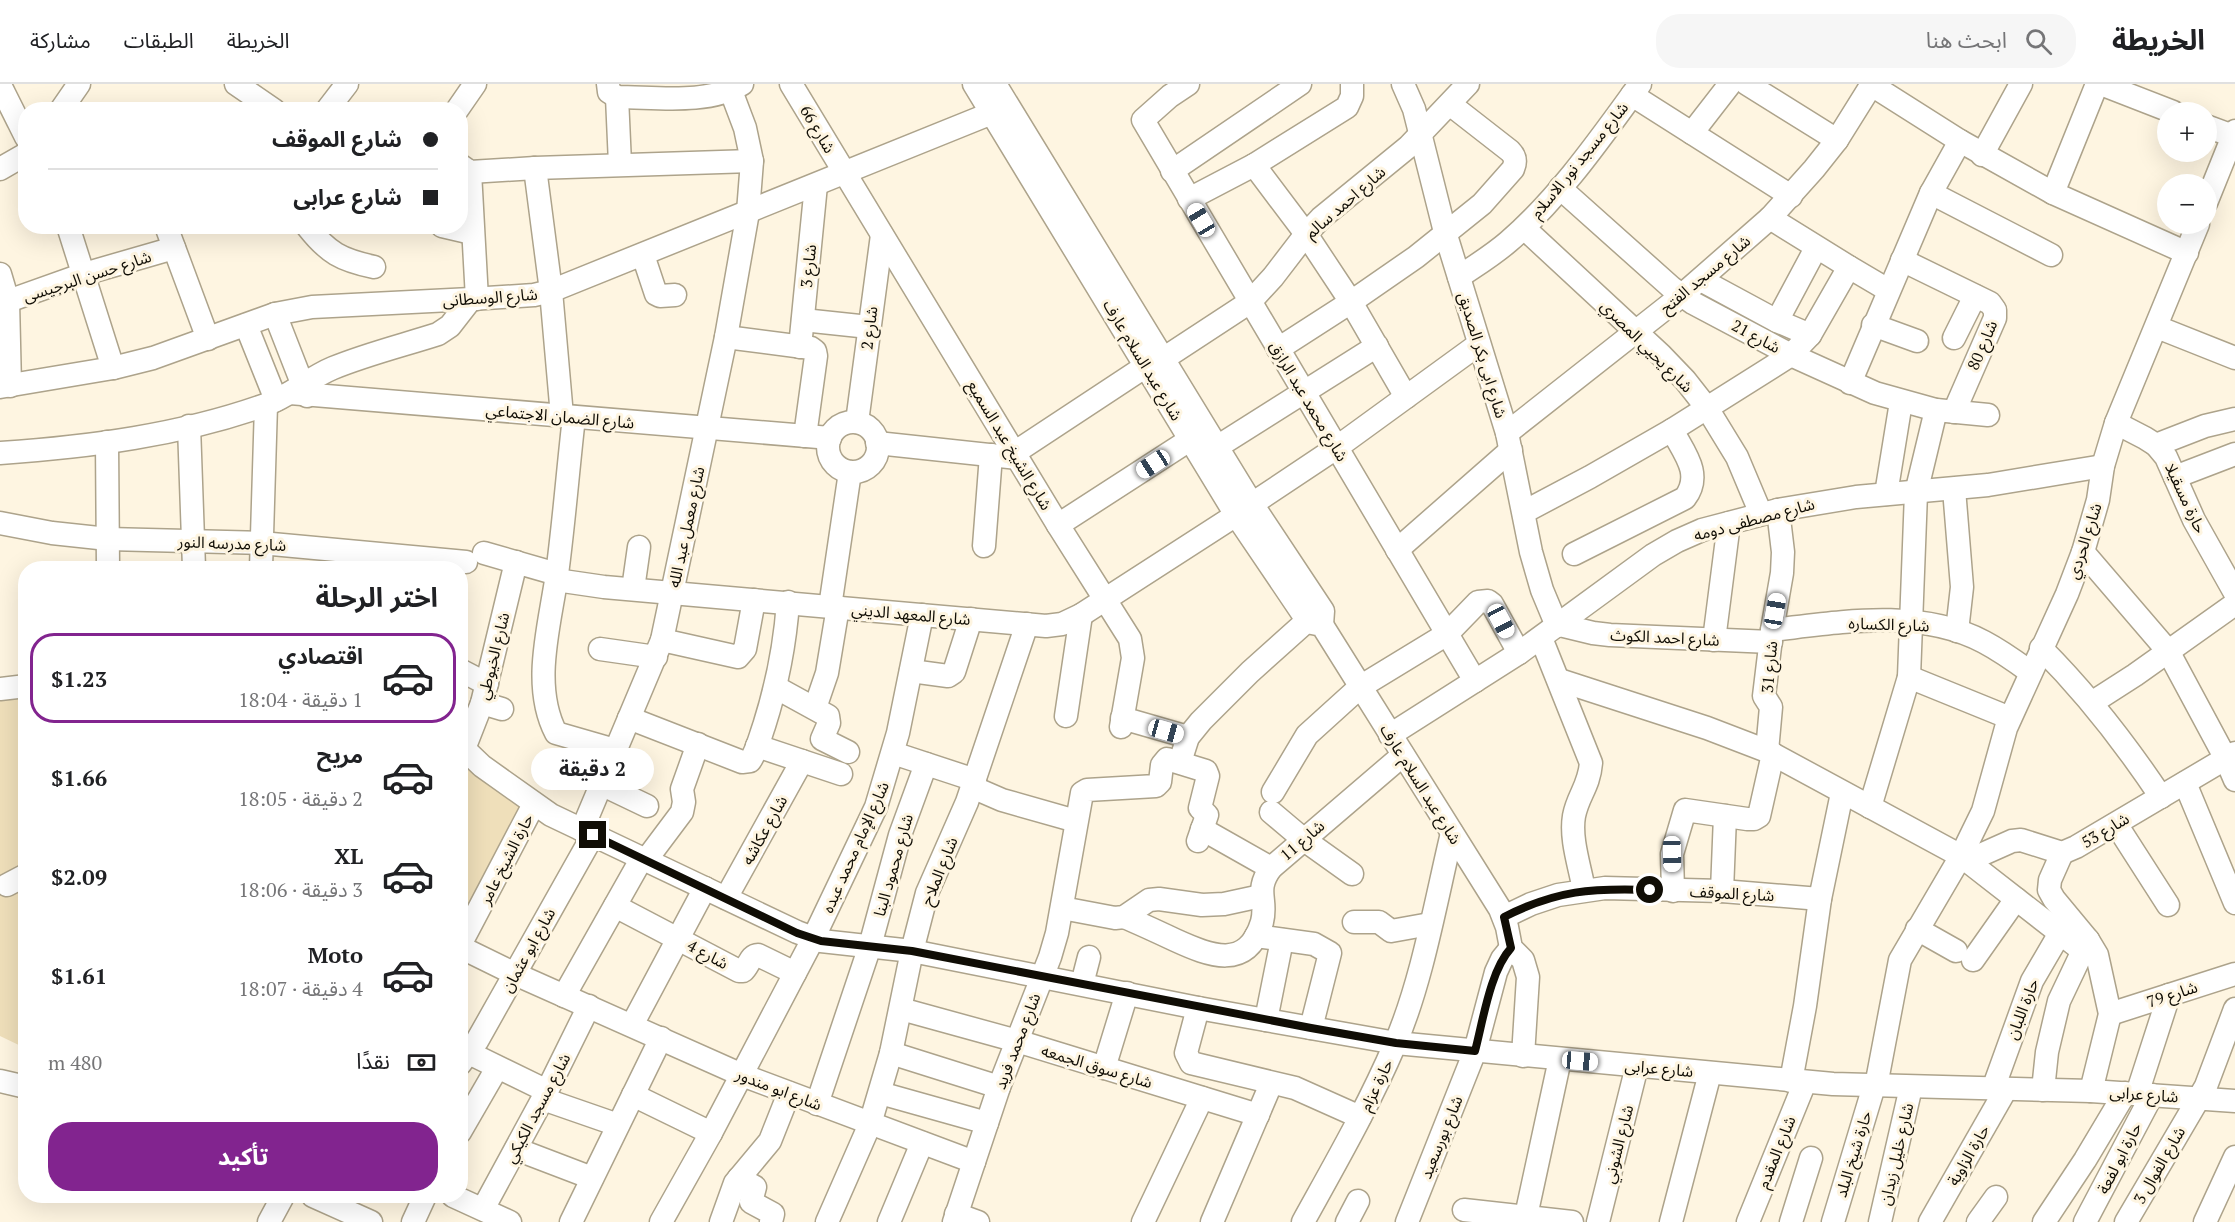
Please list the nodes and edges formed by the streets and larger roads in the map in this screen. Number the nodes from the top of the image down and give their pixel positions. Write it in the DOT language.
graph roads {
  1 [pos="79,84"];
  2 [pos="325,84"];
  3 [pos="347,84"];
  4 [pos="475,84"];
  5 [pos="791,84"];
  6 [pos="974,84"];
  7 [pos="1188,84"];
  8 [pos="1300,84"];
  9 [pos="1352,84"];
  10 [pos="1403,84"];
  11 [pos="1468,84"];
  12 [pos="1730,84"];
  13 [pos="1747,84"];
  14 [pos="1871,84"];
  15 [pos="2021,84"];
  16 [pos="2099,84"];
  17 [pos="0,85"];
  18 [pos="238,85"];
  19 [pos="997,85"];
  20 [pos="736,88"];
  21 [pos="1636,89"];
  22 [pos="613,91"];
  23 [pos="67,102"];
  24 [pos="262,102"];
  25 [pos="322,102"];
  26 [pos="333,102"];
  27 [pos="463,102"];
  28 [pos="1451,105"];
  29 [pos="2157,106"];
  30 [pos="992,113"];
  31 [pos="18,121"];
  32 [pos="2217,129"];
  33 [pos="1692,133"];
  34 [pos="2234,134"];
  35 [pos="1420,135"];
  36 [pos="1837,140"];
  37 [pos="1960,141"];
  38 [pos="1982,154"];
  39 [pos="18,159"];
  40 [pos="752,161"];
  41 [pos="620,164"];
  42 [pos="1254,165"];
  43 [pos="468,168"];
  44 [pos="535,168"];
  45 [pos="0,169"];
  46 [pos="1172,171"];
  47 [pos="844,174"];
  48 [pos="2217,176"];
  49 [pos="816,185"];
  50 [pos="1560,188"];
  51 [pos="1931,193"];
  52 [pos="2053,193"];
  53 [pos="468,195"];
  54 [pos="1791,196"];
  55 [pos="1189,199"];
  56 [pos="748,212"];
  57 [pos="1770,218"];
  58 [pos="1524,228"];
  59 [pos="468,231"];
  60 [pos="472,232"];
  61 [pos="1445,232"];
  62 [pos="71,234"];
  63 [pos="169,234"];
  64 [pos="313,234"];
  65 [pos="1306,234"];
  66 [pos="2194,234"];
  67 [pos="882,235"];
  68 [pos="174,248"];
  69 [pos="1816,248"];
  70 [pos="2187,253"];
  71 [pos="643,255"];
  72 [pos="2051,255"];
  73 [pos="1902,260"];
  74 [pos="374,267"];
  75 [pos="1849,267"];
  76 [pos="0,274"];
  77 [pos="84,274"];
  78 [pos="1459,277"];
  79 [pos="1701,280"];
  80 [pos="1888,290"];
  81 [pos="551,291"];
  82 [pos="675,295"];
  83 [pos="1681,296"];
  84 [pos="1975,296"];
  85 [pos="474,299"];
  86 [pos="1250,302"];
  87 [pos="1351,302"];
  88 [pos="4,303"];
  89 [pos="274,314"];
  90 [pos="802,320"];
  91 [pos="1777,321"];
  92 [pos="246,325"];
  93 [pos="1874,325"];
  94 [pos="868,327"];
  95 [pos="2157,327"];
  96 [pos="1634,331"];
  97 [pos="1810,336"];
  98 [pos="726,337"];
  99 [pos="1954,338"];
  100 [pos="208,339"];
  101 [pos="1917,341"];
  102 [pos="1479,344"];
  103 [pos="1377,346"];
  104 [pos="800,347"];
  105 [pos="1278,349"];
  106 [pos="1791,355"];
  107 [pos="2235,358"];
  108 [pos="1155,362"];
  109 [pos="113,368"];
  110 [pos="1850,383"];
  111 [pos="5,386"];
  112 [pos="1304,392"];
  113 [pos="289,396"];
  114 [pos="1406,398"];
  115 [pos="1901,402"];
  116 [pos="1707,408"];
  117 [pos="1945,411"];
  118 [pos="1988,415"];
  119 [pos="568,417"];
  120 [pos="2235,419"];
  121 [pos="857,422"];
  122 [pos="2116,423"];
  123 [pos="189,426"];
  124 [pos="707,428"];
  125 [pos="1672,430"];
  126 [pos="805,436"];
  127 [pos="830,438"];
  128 [pos="1191,439"];
  129 [pos="1509,441"];
  130 [pos="107,442"];
  131 [pos="877,443"];
  132 [pos="2156,445"];
  133 [pos="1217,447"];
  134 [pos="1336,448"];
  135 [pos="0,453"];
  136 [pos="2235,454"];
  137 [pos="991,455"];
  138 [pos="1016,455"];
  139 [pos="2103,466"];
  140 [pos="850,472"];
  141 [pos="2175,477"];
  142 [pos="1954,489"];
  143 [pos="1916,493"];
  144 [pos="1886,494"];
  145 [pos="1244,510"];
  146 [pos="1524,512"];
  147 [pos="1770,512"];
  148 [pos="0,523"];
  149 [pos="1729,523"];
  150 [pos="1058,525"];
  151 [pos="108,539"];
  152 [pos="194,541"];
  153 [pos="261,543"];
  154 [pos="984,546"];
  155 [pos="639,548"];
  156 [pos="1397,550"];
  157 [pos="2083,552"];
  158 [pos="1574,554"];
  159 [pos="108,561"];
  160 [pos="194,561"];
  161 [pos="261,561"];
  162 [pos="407,561"];
  163 [pos="440,561"];
  164 [pos="516,562"];
  165 [pos="557,577"];
  166 [pos="633,589"];
  167 [pos="672,592"];
  168 [pos="2235,593"];
  169 [pos="754,600"];
  170 [pos="1105,601"];
  171 [pos="788,603"];
  172 [pos="2235,603"];
  173 [pos="834,607"];
  174 [pos="922,615"];
  175 [pos="1081,615"];
  176 [pos="971,620"];
  177 [pos="1911,621"];
  178 [pos="1315,623"];
  179 [pos="1027,624"];
  180 [pos="1553,630"];
  181 [pos="1957,631"];
  182 [pos="1447,634"];
  183 [pos="1771,636"];
  184 [pos="1714,640"];
  185 [pos="659,648"];
  186 [pos="2041,648"];
  187 [pos="600,649"];
  188 [pos="2168,651"];
  189 [pos="1519,653"];
  190 [pos="911,671"];
  191 [pos="2030,672"];
  192 [pos="468,678"];
  193 [pos="1909,678"];
  194 [pos="1559,680"];
  195 [pos="1475,681"];
  196 [pos="18,687"];
  197 [pos="1360,687"];
  198 [pos="777,688"];
  199 [pos="0,689"];
  200 [pos="490,699"];
  201 [pos="2093,702"];
  202 [pos="815,708"];
  203 [pos="1066,716"];
  204 [pos="629,718"];
  205 [pos="2010,718"];
  206 [pos="1390,735"];
  207 [pos="468,737"];
  208 [pos="1188,737"];
  209 [pos="698,744"];
  210 [pos="757,746"];
  211 [pos="615,750"];
  212 [pos="848,752"];
  213 [pos="1770,752"];
  214 [pos="468,753"];
  215 [pos="893,753"];
  216 [pos="1403,755"];
  217 [pos="2230,756"];
  218 [pos="802,761"];
  219 [pos="1180,762"];
  220 [pos="926,764"];
  221 [pos="841,774"];
  222 [pos="2235,780"];
  223 [pos="2185,783"];
  224 [pos="601,784"];
  225 [pos="974,784"];
  226 [pos="1842,793"];
  227 [pos="2161,797"];
  228 [pos="534,804"];
  229 [pos="647,806"];
  230 [pos="1870,807"];
  231 [pos="1725,816"];
  232 [pos="1076,821"];
  233 [pos="2116,824"];
  234 [pos="588,833"];
  235 [pos="1452,833"];
  236 [pos="1303,839"];
  237 [pos="2062,853"];
  238 [pos="1964,858"];
  239 [pos="644,859"];
  240 [pos="1270,868"];
  241 [pos="1352,874"];
  242 [pos="705,888"];
  243 [pos="1584,890"];
  244 [pos="1673,891"];
  245 [pos="1722,891"];
  246 [pos="1261,896"];
  247 [pos="726,898"];
  248 [pos="1820,899"];
  249 [pos="2016,899"];
  250 [pos="2235,903"];
  251 [pos="2168,905"];
  252 [pos="615,906"];
  253 [pos="1062,908"];
  254 [pos="1124,917"];
  255 [pos="1504,917"];
  256 [pos="1354,922"];
  257 [pos="1430,924"];
  258 [pos="1917,929"];
  259 [pos="468,931"];
  260 [pos="2060,933"];
  261 [pos="678,939"];
  262 [pos="813,939"];
  263 [pos="1282,940"];
  264 [pos="1250,943"];
  265 [pos="2085,945"];
  266 [pos="870,946"];
  267 [pos="1511,948"];
  268 [pos="468,950"];
  269 [pos="912,951"];
  270 [pos="1089,957"];
  271 [pos="795,973"];
  272 [pos="515,974"];
  273 [pos="2235,974"];
  274 [pos="1043,976"];
  275 [pos="1082,984"];
  276 [pos="1127,993"];
  277 [pos="2169,995"];
  278 [pos="564,996"];
  279 [pos="589,1006"];
  280 [pos="1198,1008"];
  281 [pos="901,1009"];
  282 [pos="2235,1010"];
  283 [pos="2110,1014"];
  284 [pos="1266,1020"];
  285 [pos="632,1025"];
  286 [pos="1311,1028"];
  287 [pos="661,1038"];
  288 [pos="1017,1041"];
  289 [pos="1396,1043"];
  290 [pos="1475,1051"];
  291 [pos="468,1053"];
  292 [pos="891,1053"];
  293 [pos="1523,1056"];
  294 [pos="468,1059"];
  295 [pos="1560,1059"];
  296 [pos="1637,1066"];
  297 [pos="497,1068"];
  298 [pos="1104,1068"];
  299 [pos="1710,1073"];
  300 [pos="742,1075"];
  301 [pos="0,1081"];
  302 [pos="1798,1081"];
  303 [pos="1271,1084"];
  304 [pos="18,1085"];
  305 [pos="1875,1086"];
  306 [pos="999,1087"];
  307 [pos="1911,1087"];
  308 [pos="1999,1089"];
  309 [pos="2043,1089"];
  310 [pos="2091,1091"];
  311 [pos="789,1093"];
  312 [pos="880,1093"];
  313 [pos="2138,1094"];
  314 [pos="545,1095"];
  315 [pos="633,1095"];
  316 [pos="1202,1098"];
  317 [pos="2198,1098"];
  318 [pos="2235,1101"];
  319 [pos="817,1104"];
  320 [pos="1258,1115"];
  321 [pos="1360,1117"];
  322 [pos="468,1118"];
  323 [pos="987,1123"];
  324 [pos="870,1124"];
  325 [pos="618,1125"];
  326 [pos="711,1133"];
  327 [pos="922,1143"];
  328 [pos="516,1149"];
  329 [pos="2235,1157"];
  330 [pos="1811,1158"];
  331 [pos="2085,1160"];
  332 [pos="974,1162"];
  333 [pos="2111,1175"];
  334 [pos="592,1178"];
  335 [pos="739,1178"];
  336 [pos="1996,1197"];
  337 [pos="1358,1201"];
  338 [pos="468,1202"];
  339 [pos="279,1203"];
  340 [pos="330,1203"];
  341 [pos="422,1203"];
  342 [pos="483,1209"];
  343 [pos="348,1210"];
  344 [pos="1464,1210"];
  345 [pos="1526,1216"];
  346 [pos="955,1218"];
  347 [pos="1499,1218"];
  348 [pos="2130,1221"];
  349 [pos="269,1222"];
  350 [pos="370,1222"];
  351 [pos="412,1222"];
  352 [pos="510,1222"];
  353 [pos="571,1222"];
  354 [pos="661,1222"];
  355 [pos="721,1222"];
  356 [pos="771,1222"];
  357 [pos="827,1222"];
  358 [pos="889,1222"];
  359 [pos="978,1222"];
  360 [pos="1143,1222"];
  361 [pos="1212,1222"];
  362 [pos="1303,1222"];
  363 [pos="1347,1222"];
  364 [pos="1407,1222"];
  365 [pos="1572,1222"];
  366 [pos="1598,1222"];
  367 [pos="1671,1222"];
  368 [pos="1748,1222"];
  369 [pos="1791,1222"];
  370 [pos="1833,1222"];
  371 [pos="1880,1222"];
  372 [pos="1930,1222"];
  373 [pos="1978,1222"];
  374 [pos="2044,1222"];
  375 [pos="2085,1222"];
  376 [pos="2205,1222"];
  1 -- 23 [label="street"];
  2 -- 25 [label="street"];
  3 -- 26 [label="street"];
  4 -- 27 [label="street"];
  5 -- 47 [label="street, شارع 66"];
  6 -- 30 [label="street, شارع عبد السلام عارف"];
  7 -- 46 [label="street, شارع محمد عبد الرازق"];
  8 -- 46 [label="street"];
  9 -- 42 [label="street"];
  10 -- 35 [label="street, شارع ابى بكر الصديق"];
  11 -- 28 [label="street, شارع احمد سالم"];
  12 -- 33 [label="street"];
  13 -- 36 [label="street"];
  14 -- 36 [label="street, شارع مسجد الفتح"];
  14 -- 37 [label="street"];
  15 -- 38 [label="street"];
  16 -- 29 [label="street"];
  16 -- 52 [label="street"];
  17 -- 31 [label="street"];
  18 -- 24 [label="street"];
  19 -- 108 [label="street, شارع عبد السلام عارف"];
  20 -- 22 [label="street"];
  20 -- 40 [label="street, شارع معمل عبد الله"];
  21 -- 33 [label="street"];
  21 -- 50 [label="street, شارع مسجد نور الاسلام"];
  22 -- 41 [label="street"];
  28 -- 35 [label="street, شارع احمد سالم"];
  28 -- 61 [label="street"];
  30 -- 47 [label="street, شارع الوسطانى"];
  30 -- 108 [label="street, شارع عبد السلام عارف"];
  32 -- 34 [label="street"];
  33 -- 54 [label="street"];
  34 -- 48 [label="street"];
  35 -- 61 [label="street, شارع ابى بكر الصديق"];
  35 -- 65 [label="street, شارع احمد سالم"];
  36 -- 54 [label="street, شارع مسجد الفتح"];
  37 -- 38 [label="street"];
  37 -- 51 [label="street"];
  38 -- 52 [label="street"];
  39 -- 45 [label="street"];
  40 -- 41 [label="street"];
  40 -- 56 [label="street, شارع معمل عبد الله"];
  41 -- 44 [label="street"];
  42 -- 55 [label="street"];
  42 -- 65 [label="street"];
  43 -- 44 [label="street"];
  44 -- 81 [label="street"];
  46 -- 55 [label="street, شارع محمد عبد الرازق"];
  47 -- 49 [label="street, شارع الوسطانى"];
  47 -- 67 [label="street, شارع الشيخ عبد السميع"];
  49 -- 56 [label="street, شارع الوسطانى"];
  49 -- 90 [label="street, شارع 3"];
  50 -- 58 [label="street, شارع مسجد نور الاسلام"];
  50 -- 83 [label="street, شارع 21"];
  51 -- 72 [label="street"];
  51 -- 73 [label="street"];
  52 -- 70 [label="street"];
  53 -- 60 [label="street"];
  54 -- 57 [label="street, شارع مسجد الفتح"];
  55 -- 86 [label="street, شارع محمد عبد الرازق"];
  56 -- 71 [label="street, شارع الوسطانى"];
  56 -- 98 [label="street, شارع معمل عبد الله"];
  57 -- 69 [label="street"];
  57 -- 79 [label="street, شارع مسجد الفتح"];
  58 -- 78 [label="street, شارع مسجد نور الاسلام"];
  58 -- 96 [label="street, شارع يحيي المصري"];
  59 -- 60 [label="street"];
  60 -- 85 [label="street"];
  61 -- 78 [label="street, شارع ابى بكر الصديق"];
  61 -- 87 [label="street"];
  62 -- 77 [label="street"];
  63 -- 68 [label="street"];
  64 -- 74 [label="street"];
  65 -- 86 [label="street, شارع احمد سالم"];
  65 -- 87 [label="street"];
  66 -- 70 [label="street, شارع الحردي"];
  67 -- 94 [label="street, شارع 2"];
  67 -- 138 [label="street, شارع الشيخ عبد السميع"];
  68 -- 77 [label="street, شارع حسن البرجيسى"];
  68 -- 100 [label="street"];
  69 -- 75 [label="street"];
  69 -- 91 [label="street"];
  70 -- 95 [label="street, شارع الحردي"];
  71 -- 81 [label="street, شارع الوسطانى"];
  71 -- 82 [label="street"];
  73 -- 80 [label="street"];
  73 -- 84 [label="street, شارع 80"];
  75 -- 80 [label="street"];
  75 -- 97 [label="street"];
  76 -- 88 [label="street"];
  77 -- 88 [label="street, شارع حسن البرجيسى"];
  77 -- 109 [label="street"];
  78 -- 102 [label="street, شارع ابى بكر الصديق"];
  79 -- 83 [label="street, شارع مسجد الفتح"];
  79 -- 91 [label="street"];
  80 -- 93 [label="street"];
  81 -- 85 [label="street, شارع الوسطانى"];
  81 -- 119 [label="street"];
  83 -- 96 [label="street, شارع مسجد الفتح"];
  83 -- 106 [label="street, شارع 21"];
  84 -- 99 [label="street"];
  84 -- 117 [label="street, شارع 80"];
  85 -- 89 [label="street, شارع الوسطانى"];
  85 -- 113 [label="street"];
  86 -- 105 [label="street, شارع محمد عبد الرازق"];
  86 -- 108 [label="street, شارع احمد سالم"];
  87 -- 103 [label="street"];
  87 -- 105 [label="street"];
  88 -- 111 [label="street"];
  89 -- 92 [label="street, شارع الوسطانى"];
  89 -- 113 [label="street"];
  90 -- 94 [label="street"];
  90 -- 104 [label="street, شارع 3"];
  91 -- 97 [label="street"];
  92 -- 100 [label="street, شارع الوسطانى"];
  92 -- 113 [label="street"];
  93 -- 101 [label="street"];
  93 -- 110 [label="street"];
  94 -- 121 [label="street, شارع 2"];
  95 -- 107 [label="street"];
  95 -- 122 [label="street, شارع الحردي"];
  96 -- 116 [label="street, شارع يحيي المصري"];
  96 -- 129 [label="street, شارع مسجد الفتح"];
  97 -- 106 [label="street"];
  98 -- 104 [label="street"];
  98 -- 124 [label="street, شارع معمل عبد الله"];
  100 -- 109 [label="street, شارع الوسطانى"];
  102 -- 114 [label="street, شارع المعهد الديني"];
  102 -- 129 [label="street, شارع ابى بكر الصديق"];
  103 -- 112 [label="street"];
  103 -- 114 [label="street"];
  104 -- 126 [label="street"];
  105 -- 112 [label="street, شارع محمد عبد الرازق"];
  106 -- 110 [label="street, شارع 21"];
  106 -- 116 [label="street"];
  108 -- 128 [label="street, شارع عبد السلام عارف"];
  108 -- 133 [label="street, شارع عبد السلام عارف"];
  108 -- 138 [label="street, شارع احمد سالم"];
  109 -- 111 [label="street, شارع الوسطانى"];
  110 -- 115 [label="street, شارع 21"];
  112 -- 133 [label="street"];
  112 -- 134 [label="street, شارع محمد عبد الرازق"];
  113 -- 119 [label="street, شارع الضمان الاجتماعي"];
  113 -- 123 [label="street"];
  113 -- 153 [label="street"];
  114 -- 134 [label="street, شارع المعهد الديني"];
  115 -- 117 [label="street, شارع 21"];
  115 -- 144 [label="street"];
  116 -- 125 [label="street"];
  116 -- 147 [label="street, شارع يحيي المصري"];
  117 -- 118 [label="street, شارع 21"];
  117 -- 143 [label="street"];
  119 -- 124 [label="street, شارع الضمان الاجتماعي"];
  119 -- 165 [label="street"];
  120 -- 132 [label="street"];
  121 -- 127 [label="street"];
  121 -- 131 [label="street"];
  122 -- 132 [label="street, حارة مسقيلا"];
  122 -- 139 [label="street, شارع الحردي"];
  123 -- 130 [label="street"];
  123 -- 152 [label="street"];
  124 -- 126 [label="street, شارع الضمان الاجتماعي"];
  124 -- 167 [label="street, شارع معمل عبد الله"];
  125 -- 146 [label="street"];
  125 -- 158 [label="street"];
  126 -- 127 [label="street, شارع الضمان الاجتماعي"];
  127 -- 140 [label="street"];
  128 -- 145 [label="street, شارع عبد السلام عارف"];
  128 -- 150 [label="street"];
  129 -- 146 [label="street, شارع ابى بكر الصديق"];
  129 -- 156 [label="street, شارع مسجد الفتح"];
  130 -- 135 [label="street"];
  130 -- 151 [label="street"];
  131 -- 137 [label="street"];
  131 -- 140 [label="street"];
  132 -- 141 [label="street, حارة مسقيلا"];
  133 -- 145 [label="street, شارع عبد السلام عارف"];
  134 -- 145 [label="street, شارع المعهد الديني"];
  134 -- 156 [label="street, شارع محمد عبد الرازق"];
  136 -- 141 [label="street"];
  137 -- 138 [label="street"];
  137 -- 154 [label="street"];
  138 -- 150 [label="street, شارع الشيخ عبد السميع"];
  139 -- 142 [label="street, شارع مصطفى دومه"];
  139 -- 157 [label="street, شارع الحردي"];
  140 -- 173 [label="street"];
  141 -- 168 [label="street, حارة مسقيلا"];
  142 -- 143 [label="street, شارع مصطفى دومه"];
  142 -- 181 [label="street"];
  143 -- 144 [label="street, شارع مصطفى دومه"];
  143 -- 177 [label="street"];
  144 -- 147 [label="street, شارع مصطفى دومه"];
  145 -- 170 [label="street, شارع المعهد الديني"];
  145 -- 178 [label="street, شارع عبد السلام عارف"];
  146 -- 180 [label="street, شارع ابى بكر الصديق"];
  147 -- 149 [label="street, شارع مصطفى دومه"];
  147 -- 183 [label="street, شارع 31"];
  148 -- 151 [label="street, شارع مدرسه النور"];
  149 -- 180 [label="street, شارع مصطفى دومه"];
  149 -- 184 [label="street"];
  150 -- 170 [label="street, شارع الشيخ عبد السميع"];
  151 -- 152 [label="street, شارع مدرسه النور"];
  151 -- 159 [label="street"];
  152 -- 153 [label="street, شارع مدرسه النور"];
  152 -- 160 [label="street"];
  153 -- 161 [label="street"];
  153 -- 162 [label="street, شارع مدرسه النور"];
  155 -- 166 [label="street"];
  156 -- 182 [label="street, شارع محمد عبد الرازق"];
  157 -- 186 [label="street, شارع الحردي"];
  157 -- 188 [label="street"];
  163 -- 164 [label="street, شارع مدرسه النور"];
  164 -- 165 [label="street, شارع المعهد الديني"];
  164 -- 200 [label="street, شارع الخيوطي"];
  165 -- 166 [label="street, شارع المعهد الديني"];
  165 -- 211 [label="street"];
  166 -- 167 [label="street, شارع المعهد الديني"];
  167 -- 169 [label="street, شارع المعهد الديني"];
  167 -- 185 [label="street, شارع معمل عبد الله"];
  169 -- 171 [label="street, شارع المعهد الديني"];
  169 -- 185 [label="street"];
  170 -- 175 [label="street, شارع المعهد الديني"];
  170 -- 208 [label="street, شارع الشيخ عبد السميع"];
  171 -- 173 [label="street, شارع المعهد الديني"];
  171 -- 198 [label="street"];
  172 -- 188 [label="street"];
  173 -- 174 [label="street, شارع المعهد الديني"];
  173 -- 202 [label="street"];
  174 -- 176 [label="street, شارع المعهد الديني"];
  174 -- 190 [label="street, شارع الإمام محمد عبده"];
  175 -- 179 [label="street, شارع المعهد الديني"];
  175 -- 203 [label="street"];
  176 -- 179 [label="street, شارع المعهد الديني"];
  176 -- 190 [label="street"];
  177 -- 181 [label="street, شارع الكساره"];
  177 -- 183 [label="street, شارع الكساره"];
  177 -- 193 [label="street"];
  178 -- 197 [label="street, شارع عبد السلام عارف"];
  178 -- 208 [label="street"];
  179 -- 225 [label="street, شارع الملاح"];
  180 -- 184 [label="street, شارع احمد الكوث"];
  180 -- 189 [label="street, شارع مصطفى دومه"];
  180 -- 194 [label="street, شارع ابى بكر الصديق"];
  181 -- 191 [label="street, شارع الكساره"];
  182 -- 189 [label="street"];
  182 -- 195 [label="street, شارع محمد عبد الرازق"];
  182 -- 197 [label="street"];
  183 -- 184 [label="street, شارع احمد الكوث"];
  183 -- 213 [label="street, شارع 31"];
  185 -- 187 [label="street"];
  185 -- 204 [label="street, شارع معمل عبد الله"];
  186 -- 191 [label="street, شارع الحردي"];
  186 -- 201 [label="street"];
  188 -- 201 [label="street"];
  188 -- 217 [label="street"];
  189 -- 195 [label="street, شارع مصطفى دومه"];
  190 -- 215 [label="street, شارع الإمام محمد عبده"];
  191 -- 205 [label="street, شارع الحردي"];
  192 -- 200 [label="street"];
  193 -- 205 [label="street"];
  193 -- 230 [label="street"];
  194 -- 213 [label="street"];
  194 -- 243 [label="street, شارع ابى بكر الصديق"];
  195 -- 206 [label="street, شارع مصطفى دومه"];
  196 -- 199 [label="street"];
  197 -- 206 [label="street, شارع عبد السلام عارف"];
  197 -- 236 [label="street"];
  198 -- 202 [label="street"];
  198 -- 210 [label="street"];
  200 -- 207 [label="street, شارع الخيوطي"];
  201 -- 227 [label="street"];
  202 -- 212 [label="street"];
  204 -- 209 [label="street"];
  204 -- 211 [label="street, شارع معمل عبد الله"];
  205 -- 238 [label="street, شارع الحردي"];
  206 -- 216 [label="street, شارع عبد السلام عارف"];
  208 -- 219 [label="street"];
  209 -- 210 [label="street"];
  209 -- 239 [label="street"];
  210 -- 218 [label="street"];
  211 -- 224 [label="street, شارع معمل عبد الله"];
  213 -- 226 [label="street"];
  213 -- 231 [label="street, شارع 31"];
  214 -- 228 [label="street, شارع عرابى"];
  215 -- 220 [label="street"];
  215 -- 262 [label="street, شارع الإمام محمد عبده"];
  216 -- 235 [label="street, شارع عبد السلام عارف"];
  216 -- 236 [label="street, شارع 11"];
  217 -- 222 [label="street"];
  217 -- 223 [label="street, شارع 53"];
  218 -- 221 [label="street"];
  218 -- 247 [label="street, شارع عكاشه"];
  219 -- 232 [label="street, شارع محمد فريد"];
  219 -- 240 [label="street"];
  220 -- 225 [label="street"];
  220 -- 266 [label="street, شارع محمود البنا"];
  223 -- 227 [label="street, شارع 53"];
  223 -- 250 [label="street"];
  224 -- 229 [label="street"];
  224 -- 234 [label="street, شارع معمل عبد الله"];
  225 -- 232 [label="street"];
  225 -- 269 [label="street, شارع الملاح"];
  226 -- 230 [label="street"];
  226 -- 248 [label="street, شارع المقدم"];
  227 -- 233 [label="street, شارع 53"];
  228 -- 234 [label="street, شارع عرابى"];
  228 -- 259 [label="street, حارة الشيخ عامر"];
  230 -- 238 [label="street"];
  231 -- 244 [label="street"];
  231 -- 245 [label="street"];
  232 -- 253 [label="street, شارع محمد فريد"];
  233 -- 237 [label="street, شارع 53"];
  233 -- 251 [label="street"];
  234 -- 239 [label="street, شارع عرابى"];
  234 -- 272 [label="street, شارع ابو عثمان"];
  235 -- 255 [label="street, شارع عبد السلام عارف"];
  235 -- 257 [label="street, حارة عزام"];
  236 -- 240 [label="street, شارع 11"];
  236 -- 241 [label="street"];
  237 -- 238 [label="street, شارع 53"];
  237 -- 265 [label="street"];
  238 -- 249 [label="street"];
  238 -- 258 [label="street, شارع الحردي"];
  239 -- 242 [label="street, شارع عرابى"];
  239 -- 252 [label="street"];
  240 -- 246 [label="street, شارع 11"];
  242 -- 247 [label="street, شارع عرابى"];
  242 -- 261 [label="street"];
  243 -- 244 [label="street, شارع الموقف"];
  243 -- 255 [label="street, شارع الموقف"];
  244 -- 245 [label="street, شارع الموقف"];
  245 -- 248 [label="street, شارع الموقف"];
  246 -- 254 [label="street"];
  246 -- 264 [label="street, شارع 11"];
  247 -- 262 [label="street, شارع عرابى"];
  248 -- 302 [label="street, شارع المقدم"];
  249 -- 258 [label="street"];
  249 -- 260 [label="street"];
  252 -- 261 [label="street, شارع 4"];
  252 -- 278 [label="street"];
  253 -- 254 [label="street"];
  253 -- 274 [label="street, شارع محمد فريد"];
  254 -- 264 [label="street"];
  255 -- 267 [label="street, شارع عبد السلام عارف"];
  256 -- 257 [label="street"];
  257 -- 289 [label="street, حارة عزام"];
  258 -- 305 [label="street, حارة شيخ البلد"];
  260 -- 265 [label="street"];
  260 -- 308 [label="street, حارة اللبان"];
  261 -- 271 [label="street, شارع 4"];
  261 -- 285 [label="street"];
  262 -- 266 [label="street, شارع عرابى"];
  262 -- 271 [label="street, شارع الإمام محمد عبده"];
  263 -- 264 [label="street"];
  263 -- 284 [label="street"];
  263 -- 286 [label="street"];
  265 -- 283 [label="street"];
  265 -- 309 [label="street"];
  266 -- 269 [label="street, شارع عرابى"];
  266 -- 319 [label="street, شارع محمود البنا"];
  267 -- 290 [label="street"];
  267 -- 293 [label="street, شارع عبد السلام عارف"];
  268 -- 272 [label="street, شارع ابو مندور"];
  269 -- 274 [label="street, شارع عرابى"];
  269 -- 281 [label="street, شارع الملاح"];
  270 -- 275 [label="street"];
  271 -- 300 [label="street, شارع الإمام محمد عبده"];
  272 -- 278 [label="street, شارع ابو مندور"];
  272 -- 291 [label="street, شارع ابو عثمان"];
  273 -- 277 [label="street, شارع 79"];
  274 -- 275 [label="street, شارع عرابى"];
  274 -- 288 [label="street, شارع محمد فريد"];
  275 -- 276 [label="street, شارع عرابى"];
  276 -- 280 [label="street, شارع عرابى"];
  276 -- 298 [label="street"];
  277 -- 283 [label="street, شارع 79"];
  277 -- 313 [label="street"];
  278 -- 279 [label="street, شارع ابو مندور"];
  279 -- 285 [label="street, شارع ابو مندور"];
  279 -- 314 [label="street, شارع مسجد الكيكي"];
  280 -- 284 [label="street, شارع عرابى"];
  280 -- 303 [label="street"];
  281 -- 288 [label="street, شارع سوق الجمعه"];
  281 -- 292 [label="street, شارع الملاح"];
  282 -- 317 [label="street, شارع الفوال 3"];
  283 -- 310 [label="street"];
  284 -- 286 [label="street, شارع عرابى"];
  285 -- 287 [label="street, شارع ابو مندور"];
  286 -- 289 [label="street, شارع عرابى"];
  287 -- 300 [label="street, شارع ابو مندور"];
  287 -- 315 [label="street"];
  288 -- 298 [label="street, شارع سوق الجمعه"];
  288 -- 306 [label="street, شارع محمد فريد"];
  289 -- 290 [label="street, شارع عرابى"];
  289 -- 321 [label="street, حارة عزام"];
  290 -- 293 [label="street, شارع عرابى"];
  290 -- 364 [label="street, شارع بورسعيد"];
  292 -- 306 [label="street"];
  292 -- 312 [label="street, شارع الملاح"];
  293 -- 295 [label="street, شارع عرابى"];
  294 -- 297 [label="street"];
  295 -- 296 [label="street, شارع عرابى"];
  295 -- 345 [label="street"];
  296 -- 299 [label="street, شارع عرابى"];
  296 -- 366 [label="street, شارع الشوني"];
  297 -- 314 [label="street"];
  297 -- 322 [label="street"];
  298 -- 316 [label="street, شارع سوق الجمعه"];
  299 -- 302 [label="street, شارع عرابى"];
  299 -- 367 [label="street"];
  300 -- 311 [label="street, شارع ابو مندور"];
  300 -- 326 [label="street, شارع الإمام محمد عبده"];
  301 -- 304 [label="street"];
  302 -- 305 [label="street, شارع عرابى"];
  302 -- 368 [label="street, شارع المقدم"];
  303 -- 320 [label="street"];
  303 -- 321 [label="street"];
  305 -- 307 [label="street, شارع عرابى"];
  305 -- 370 [label="street, حارة شيخ البلد"];
  306 -- 323 [label="street, شارع محمد فريد"];
  307 -- 308 [label="street, شارع عرابى"];
  307 -- 371 [label="street, شارع خليل زيدان"];
  308 -- 309 [label="street, شارع عرابى"];
  308 -- 372 [label="street, حارة الزاوية"];
  309 -- 310 [label="street, شارع عرابى"];
  310 -- 313 [label="street, شارع عرابى"];
  311 -- 319 [label="street, شارع ابو مندور"];
  311 -- 335 [label="street"];
  312 -- 323 [label="street"];
  312 -- 324 [label="street, شارع الملاح"];
  313 -- 317 [label="street, شارع عرابى"];
  313 -- 331 [label="street"];
  313 -- 333 [label="street, حارة ابو لفعة"];
  314 -- 325 [label="street"];
  314 -- 328 [label="street, شارع مسجد الكيكي"];
  315 -- 325 [label="street"];
  315 -- 326 [label="street"];
  316 -- 320 [label="street, شارع سوق الجمعه"];
  316 -- 360 [label="street"];
  317 -- 318 [label="street, شارع عرابى"];
  317 -- 348 [label="street, شارع الفوال 3"];
  319 -- 324 [label="street, شارع ابو مندور"];
  320 -- 361 [label="street"];
  321 -- 362 [label="street, حارة عزام"];
  323 -- 332 [label="street, شارع محمد فريد"];
  324 -- 327 [label="street, شارع ابو مندور"];
  324 -- 357 [label="street, شارع الملاح"];
  325 -- 334 [label="street"];
  326 -- 354 [label="street, شارع الإمام محمد عبده"];
  327 -- 332 [label="street, شارع ابو مندور"];
  327 -- 358 [label="street"];
  328 -- 334 [label="street"];
  328 -- 342 [label="street, شارع مسجد الكيكي"];
  329 -- 376 [label="street"];
  330 -- 369 [label="street"];
  331 -- 333 [label="street"];
  331 -- 374 [label="street"];
  332 -- 346 [label="street, شارع محمد فريد"];
  333 -- 375 [label="street, حارة ابو لفعة"];
  334 -- 353 [label="street"];
  335 -- 355 [label="street"];
  335 -- 356 [label="street"];
  336 -- 373 [label="street"];
  337 -- 363 [label="street"];
  338 -- 342 [label="street"];
  339 -- 349 [label="street"];
  340 -- 343 [label="street"];
  341 -- 351 [label="street"];
  342 -- 352 [label="street"];
  343 -- 350 [label="street"];
  344 -- 347 [label="street"];
  345 -- 347 [label="street"];
  345 -- 365 [label="street"];
  346 -- 359 [label="street"];
}
